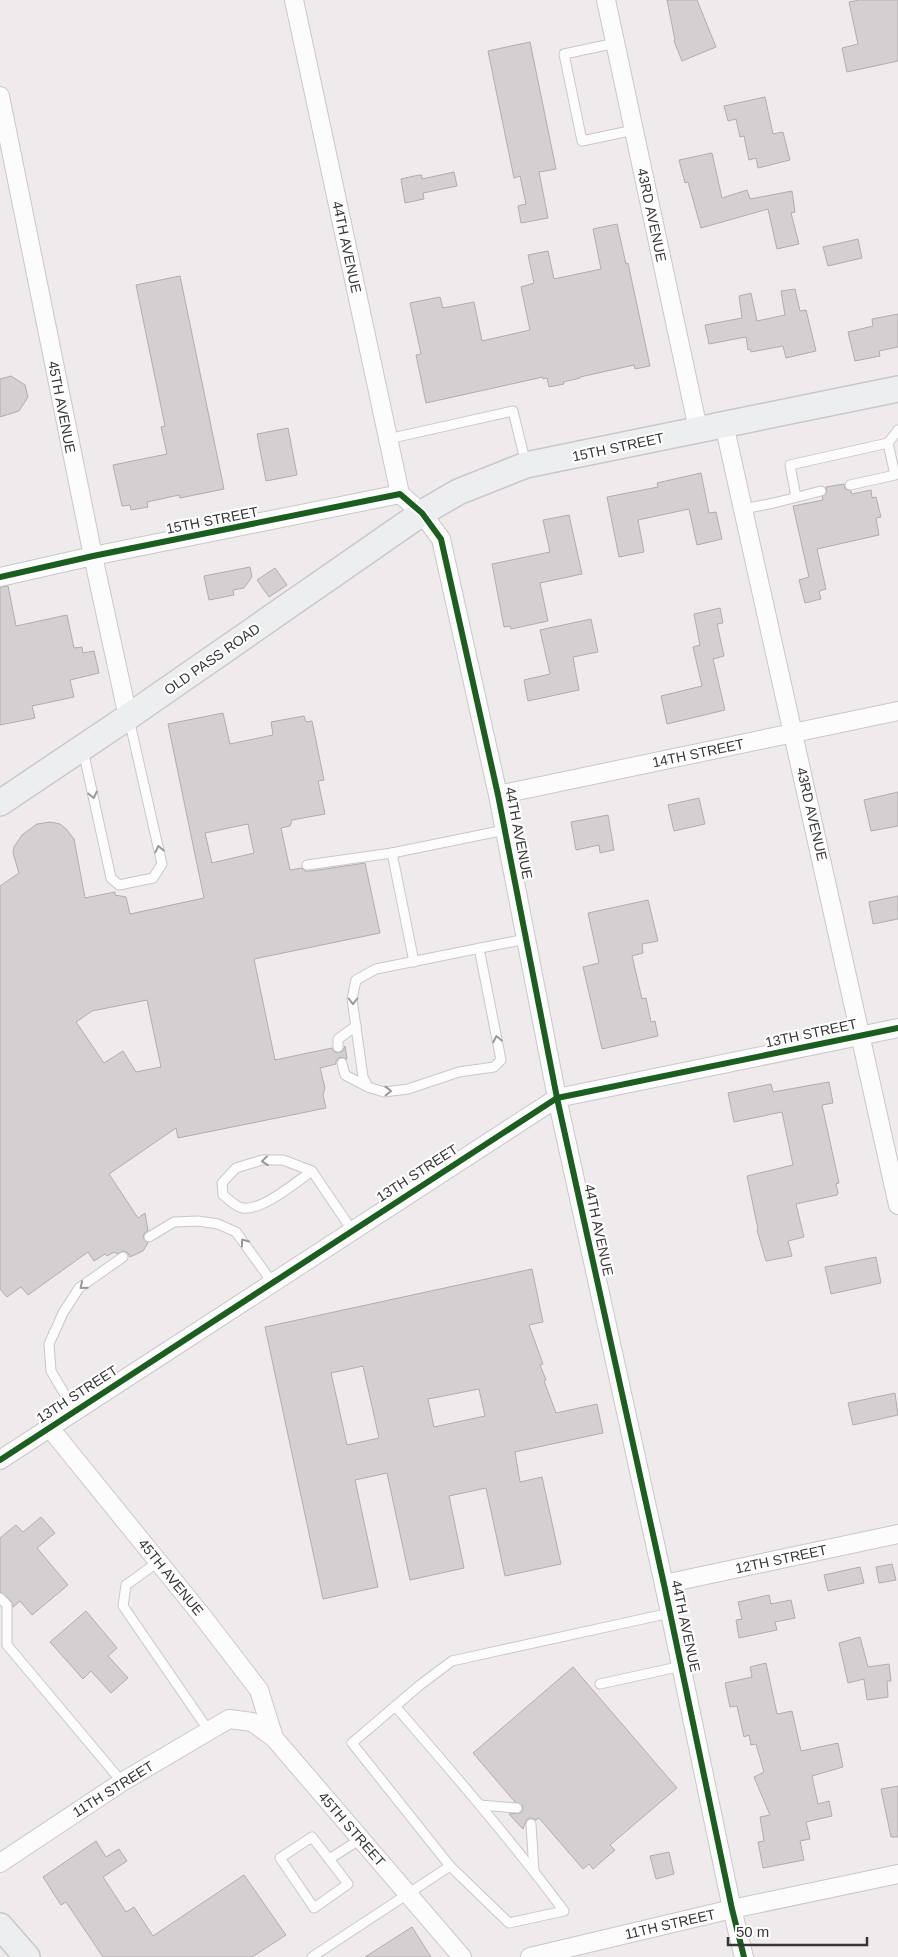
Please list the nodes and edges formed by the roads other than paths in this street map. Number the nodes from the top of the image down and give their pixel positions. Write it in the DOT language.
graph roads {
  1 [pos="294,0"];
  2 [pos="606,0"];
  3 [pos="616,44"];
  4 [pos="0,96"];
  5 [pos="634,130"];
  6 [pos="898,390"];
  7 [pos="724,424"];
  8 [pos="698,429"];
  9 [pos="898,430"];
  10 [pos="388,439"];
  11 [pos="888,443"];
  12 [pos="526,465"];
  13 [pos="850,485"];
  14 [pos="821,491"];
  15 [pos="400,494"];
  16 [pos="796,497"];
  17 [pos="743,508"];
  18 [pos="422,513"];
  19 [pos="93,556"];
  20 [pos="0,577"];
  21 [pos="898,711"];
  22 [pos="128,717"];
  23 [pos="794,733"];
  24 [pos="82,748"];
  25 [pos="498,795"];
  26 [pos="0,803"];
  27 [pos="505,830"];
  28 [pos="392,853"];
  29 [pos="306,864"];
  30 [pos="526,939"];
  31 [pos="479,948"];
  32 [pos="414,962"];
  33 [pos="356,1026"];
  34 [pos="898,1028"];
  35 [pos="861,1035"];
  36 [pos="338,1047"];
  37 [pos="342,1063"];
  38 [pos="368,1087"];
  39 [pos="557,1098"];
  40 [pos="312,1170"];
  41 [pos="898,1205"];
  42 [pos="352,1230"];
  43 [pos="149,1237"];
  44 [pos="123,1257"];
  45 [pos="272,1282"];
  46 [pos="74,1410"];
  47 [pos="49,1427"];
  48 [pos="1,1457"];
  49 [pos="898,1534"];
  50 [pos="158,1562"];
  51 [pos="664,1584"];
  52 [pos="0,1598"];
  53 [pos="670,1613"];
  54 [pos="682,1666"];
  55 [pos="600,1684"];
  56 [pos="396,1706"];
  57 [pos="229,1719"];
  58 [pos="209,1731"];
  59 [pos="274,1738"];
  60 [pos="122,1782"];
  61 [pos="480,1805"];
  62 [pos="518,1808"];
  63 [pos="531,1824"];
  64 [pos="360,1839"];
  65 [pos="329,1859"];
  66 [pos="0,1863"];
  67 [pos="450,1866"];
  68 [pos="534,1871"];
  69 [pos="898,1874"];
  70 [pos="408,1894"];
  71 [pos="732,1909"];
  72 [pos="0,1926"];
  73 [pos="27,1957"];
  74 [pos="312,1957"];
  75 [pos="462,1957"];
  76 [pos="530,1957"];
  77 [pos="744,1957"];
  1 -- 10 [label="street, 44TH AVENUE"];
  2 -- 3 [label="street, 43RD AVENUE"];
  3 -- 5 [label="street, 43RD AVENUE"];
  3 -- 5 [label="lane"];
  4 -- 19 [label="street, 45TH AVENUE"];
  5 -- 8 [label="street, 43RD AVENUE"];
  6 -- 7 [label="main road, 15TH STREET"];
  7 -- 8 [label="main road, 15TH STREET"];
  7 -- 17 [label="street, 43RD AVENUE"];
  8 -- 12 [label="main road, 15TH STREET"];
  9 -- 11 [label="lane"];
  10 -- 12 [label="lane"];
  10 -- 15 [label="street, 44TH AVENUE"];
  11 -- 13 [label="lane"];
  11 -- 16 [label="lane"];
  12 -- 18 [label="main road, 15TH STREET"];
  14 -- 16 [label="lane"];
  15 -- 18 [label="street"];
  15 -- 19 [label="street, 15TH STREET"];
  16 -- 17 [label="lane"];
  17 -- 23 [label="street, 43RD AVENUE"];
  18 -- 22 [label="main road, OLD PASS ROAD"];
  18 -- 25 [label="street, 44TH AVENUE"];
  19 -- 20 [label="street, 15TH STREET"];
  19 -- 22 [label="street, 45TH AVENUE"];
  21 -- 23 [label="street, 14TH STREET"];
  22 -- 24 [label="main road, OLD PASS ROAD"];
  24 -- 22 [label="lane, one-way"];
  23 -- 25 [label="street, 14TH STREET"];
  23 -- 35 [label="street, 43RD AVENUE"];
  24 -- 26 [label="main road, OLD PASS ROAD"];
  25 -- 27 [label="street, 44TH AVENUE"];
  27 -- 28 [label="lane"];
  27 -- 30 [label="street, 44TH AVENUE"];
  28 -- 29 [label="lane"];
  28 -- 32 [label="lane"];
  30 -- 31 [label="lane"];
  30 -- 39 [label="street, 44TH AVENUE"];
  31 -- 32 [label="lane"];
  38 -- 31 [label="lane, one-way"];
  32 -- 33 [label="lane, one-way"];
  33 -- 36 [label="lane"];
  33 -- 38 [label="lane"];
  34 -- 35 [label="street, 13TH STREET"];
  35 -- 39 [label="street, 13TH STREET"];
  35 -- 41 [label="street, 43RD AVENUE"];
  37 -- 38 [label="lane"];
  39 -- 42 [label="street, 13TH STREET"];
  39 -- 51 [label="street, 44TH AVENUE"];
  40 -- 40 [label="lane, one-way"];
  40 -- 42 [label="lane"];
  42 -- 45 [label="street, 13TH STREET"];
  45 -- 43 [label="lane, one-way"];
  44 -- 46 [label="lane, one-way"];
  45 -- 46 [label="street, 13TH STREET"];
  46 -- 47 [label="street, 13TH STREET"];
  47 -- 48 [label="street, 13TH STREET"];
  47 -- 50 [label="street, 45TH AVENUE"];
  49 -- 51 [label="street, 12TH STREET"];
  50 -- 58 [label="lane"];
  50 -- 59 [label="street, 45TH AVENUE"];
  51 -- 53 [label="street, 44TH AVENUE"];
  52 -- 60 [label="lane"];
  53 -- 54 [label="street, 44TH AVENUE"];
  53 -- 56 [label="lane"];
  54 -- 55 [label="lane"];
  54 -- 71 [label="street, 44TH AVENUE"];
  56 -- 61 [label="lane"];
  56 -- 67 [label="lane"];
  57 -- 58 [label="street, 11TH STREET"];
  57 -- 59 [label="street, 45TH STREET"];
  58 -- 60 [label="street, 11TH STREET"];
  59 -- 64 [label="street, 45TH STREET"];
  60 -- 66 [label="street, 11TH STREET"];
  61 -- 62 [label="lane"];
  61 -- 68 [label="lane"];
  63 -- 68 [label="lane"];
  64 -- 65 [label="lane"];
  64 -- 70 [label="street, 45TH STREET"];
  65 -- 65 [label="lane"];
  67 -- 68 [label="lane"];
  67 -- 70 [label="lane"];
  69 -- 71 [label="street, 11TH STREET"];
  70 -- 74 [label="lane"];
  70 -- 75 [label="street, 45TH STREET"];
  71 -- 76 [label="street, 11TH STREET"];
  71 -- 77 [label="street, 44TH AVENUE"];
  72 -- 73 [label="main road"];
}
